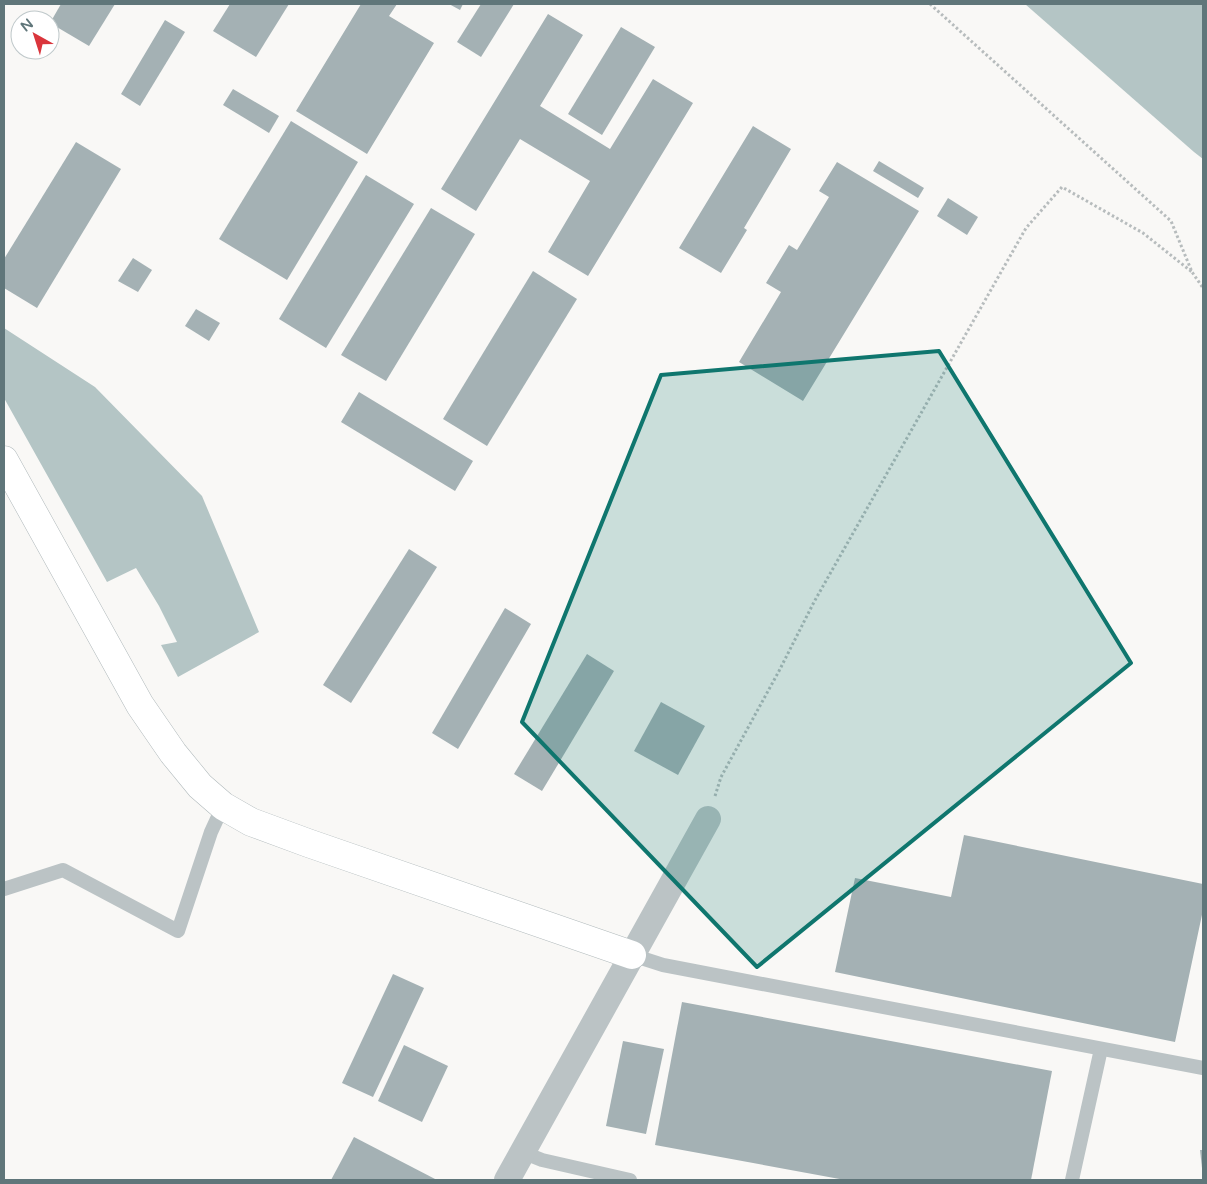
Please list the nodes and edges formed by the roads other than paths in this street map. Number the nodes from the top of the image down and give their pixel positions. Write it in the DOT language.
graph roads {
  1 [pos="4,460"];
  2 [pos="223,806"];
  3 [pos="708,818"];
  4 [pos="4,889"];
  5 [pos="632,955"];
  6 [pos="1101,1048"];
  7 [pos="1203,1068"];
  8 [pos="522,1152"];
  9 [pos="507,1180"];
  10 [pos="630,1180"];
  11 [pos="1072,1180"];
  1 -- 2 [label="street"];
  2 -- 4 [label="lane"];
  2 -- 5 [label="street"];
  3 -- 5 [label="street"];
  5 -- 6 [label="lane"];
  5 -- 8 [label="street"];
  6 -- 7 [label="lane"];
  6 -- 11 [label="lane"];
  8 -- 9 [label="street"];
  8 -- 10 [label="lane"];
}
